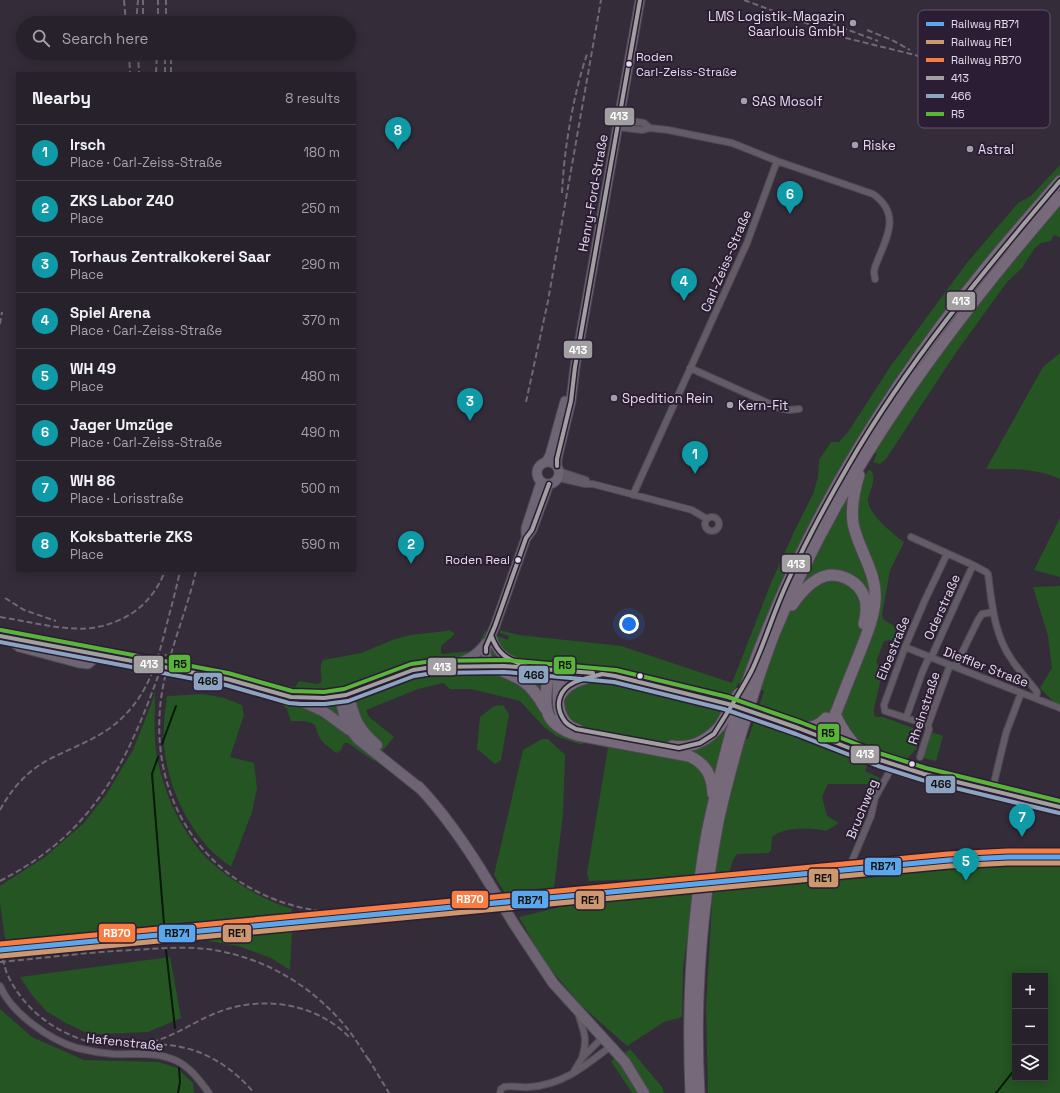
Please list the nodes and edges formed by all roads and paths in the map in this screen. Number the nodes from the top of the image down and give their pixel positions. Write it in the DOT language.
graph roads {
  1 [pos="640,0"];
  2 [pos="618,123"];
  3 [pos="777,161"];
  4 [pos="1060,181"];
  5 [pos="1060,197"];
  6 [pos="876,280"];
  7 [pos="575,367"];
  8 [pos="690,368"];
  9 [pos="799,409"];
  10 [pos="867,449"];
  11 [pos="546,462"];
  12 [pos="855,470"];
  13 [pos="558,472"];
  14 [pos="545,483"];
  15 [pos="633,495"];
  16 [pos="707,519"];
  17 [pos="911,537"];
  18 [pos="947,554"];
  19 [pos="973,565"];
  20 [pos="993,612"];
  21 [pos="491,635"];
  22 [pos="774,635"];
  23 [pos="5,637"];
  24 [pos="904,647"];
  25 [pos="930,658"];
  26 [pos="451,666"];
  27 [pos="489,666"];
  28 [pos="952,666"];
  29 [pos="530,668"];
  30 [pos="554,670"];
  31 [pos="602,674"];
  32 [pos="748,686"];
  33 [pos="1021,693"];
  34 [pos="344,695"];
  35 [pos="291,697"];
  36 [pos="559,698"];
  37 [pos="1036,698"];
  38 [pos="1060,708"];
  39 [pos="546,710"];
  40 [pos="832,713"];
  41 [pos="906,718"];
  42 [pos="928,725"];
  43 [pos="798,728"];
  44 [pos="351,731"];
  45 [pos="736,735"];
  46 [pos="823,738"];
  47 [pos="862,753"];
  48 [pos="920,757"];
  49 [pos="893,765"];
  50 [pos="422,790"];
  51 [pos="992,791"];
  52 [pos="714,803"];
  53 [pos="1060,807"];
  54 [pos="852,862"];
  55 [pos="706,870"];
  56 [pos="702,901"];
  57 [pos="0,986"];
  58 [pos="577,1010"];
  59 [pos="603,1037"];
  60 [pos="611,1046"];
  61 [pos="582,1058"];
  62 [pos="573,1073"];
  63 [pos="500,1091"];
  64 [pos="209,1093"];
  65 [pos="644,1093"];
  66 [pos="691,1093"];
  67 [pos="699,1093"];
  1 -- 2 [label="street, Henry-Ford-Straße"];
  2 -- 3 [label="street"];
  2 -- 7 [label="street, Henry-Ford-Straße"];
  3 -- 6 [label="street"];
  3 -- 8 [label="street, Carl-Zeiss-Straße"];
  4 -- 10 [label="highway"];
  5 -- 10 [label="highway"];
  7 -- 11 [label="street, Henry-Ford-Straße"];
  7 -- 13 [label="street, Henry-Ford-Straße"];
  8 -- 9 [label="street"];
  8 -- 15 [label="street, Carl-Zeiss-Straße"];
  10 -- 12 [label="highway"];
  11 -- 13 [label="street"];
  11 -- 14 [label="street"];
  12 -- 22 [label="highway"];
  12 -- 32 [label="highway"];
  12 -- 40 [label="highway"];
  13 -- 14 [label="street"];
  13 -- 15 [label="street"];
  14 -- 21 [label="street"];
  15 -- 16 [label="street"];
  17 -- 18 [label="street"];
  18 -- 19 [label="street"];
  18 -- 24 [label="street, Elbestraße"];
  19 -- 20 [label="street"];
  19 -- 25 [label="street, Oderstraße"];
  20 -- 28 [label="street, Rheinstraße"];
  20 -- 37 [label="street"];
  21 -- 26 [label="street"];
  21 -- 27 [label="street"];
  21 -- 29 [label="street"];
  22 -- 32 [label="highway"];
  22 -- 40 [label="highway"];
  23 -- 35 [label="street, bridge"];
  24 -- 25 [label="street, Dieffler Straße"];
  24 -- 41 [label="street, Elbestraße"];
  25 -- 28 [label="street, Dieffler Straße"];
  25 -- 41 [label="street, Oderstraße"];
  26 -- 27 [label="main road"];
  26 -- 34 [label="main road"];
  27 -- 29 [label="main road"];
  27 -- 39 [label="highway"];
  28 -- 33 [label="street, Dieffler Straße"];
  28 -- 42 [label="street, Rheinstraße"];
  29 -- 30 [label="main road"];
  30 -- 31 [label="main road"];
  30 -- 36 [label="highway"];
  30 -- 39 [label="highway"];
  31 -- 36 [label="highway"];
  31 -- 43 [label="main road"];
  32 -- 36 [label="highway, bridge"];
  32 -- 45 [label="highway, bridge"];
  33 -- 37 [label="street, Dieffler Straße"];
  33 -- 51 [label="street"];
  34 -- 35 [label="street"];
  34 -- 44 [label="main road"];
  34 -- 50 [label="main road"];
  35 -- 44 [label="main road"];
  37 -- 38 [label="street, Dieffler Straße"];
  39 -- 52 [label="highway"];
  40 -- 43 [label="highway"];
  40 -- 46 [label="highway"];
  40 -- 47 [label="highway"];
  41 -- 42 [label="street, Elbestraße"];
  42 -- 48 [label="street, Rheinstraße"];
  43 -- 46 [label="main road"];
  44 -- 50 [label="main road"];
  45 -- 52 [label="highway"];
  45 -- 55 [label="highway"];
  46 -- 47 [label="street"];
  47 -- 49 [label="street"];
  49 -- 51 [label="street"];
  49 -- 54 [label="street, Bruchweg"];
  50 -- 58 [label="main road, bridge"];
  51 -- 53 [label="street"];
  52 -- 55 [label="highway"];
  55 -- 56 [label="highway"];
  56 -- 66 [label="highway"];
  56 -- 67 [label="highway"];
  57 -- 64 [label="street, Hafenstraße"];
  58 -- 59 [label="main road"];
  58 -- 61 [label="street"];
  59 -- 60 [label="main road"];
  59 -- 61 [label="street"];
  60 -- 62 [label="street"];
  60 -- 65 [label="main road"];
  61 -- 62 [label="street"];
  62 -- 63 [label="street"];
}
